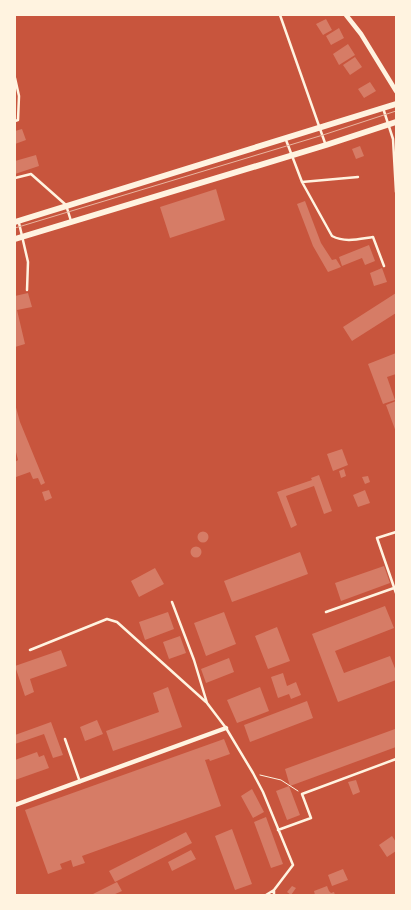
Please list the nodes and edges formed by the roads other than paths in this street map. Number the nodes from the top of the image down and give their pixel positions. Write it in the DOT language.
graph roads {
  1 [pos="280,15"];
  2 [pos="346,15"];
  3 [pos="15,78"];
  4 [pos="396,91"];
  5 [pos="396,104"];
  6 [pos="383,108"];
  7 [pos="15,121"];
  8 [pos="396,122"];
  9 [pos="388,125"];
  10 [pos="320,128"];
  11 [pos="286,138"];
  12 [pos="326,145"];
  13 [pos="292,156"];
  14 [pos="358,177"];
  15 [pos="15,178"];
  16 [pos="302,182"];
  17 [pos="396,192"];
  18 [pos="66,206"];
  19 [pos="17,221"];
  20 [pos="71,222"];
  21 [pos="23,237"];
  22 [pos="15,239"];
  23 [pos="384,266"];
  24 [pos="28,290"];
  25 [pos="396,532"];
  26 [pos="394,588"];
  27 [pos="396,592"];
  28 [pos="172,602"];
  29 [pos="326,612"];
  30 [pos="30,650"];
  31 [pos="207,703"];
  32 [pos="226,728"];
  33 [pos="65,739"];
  34 [pos="396,759"];
  35 [pos="80,782"];
  36 [pos="15,805"];
  37 [pos="278,830"];
  38 [pos="274,890"];
  39 [pos="266,895"];
  40 [pos="274,895"];
  1 -- 10 [label="lane"];
  2 -- 4 [label="street"];
  3 -- 7 [label="lane"];
  5 -- 6 [label="main road"];
  6 -- 9 [label="lane"];
  6 -- 10 [label="main road"];
  8 -- 9 [label="main road"];
  9 -- 12 [label="main road"];
  9 -- 17 [label="lane"];
  10 -- 11 [label="main road"];
  10 -- 12 [label="lane"];
  11 -- 13 [label="lane"];
  11 -- 18 [label="main road"];
  12 -- 13 [label="main road"];
  13 -- 16 [label="lane"];
  13 -- 20 [label="main road"];
  14 -- 16 [label="lane"];
  15 -- 18 [label="lane"];
  16 -- 23 [label="lane"];
  18 -- 19 [label="main road"];
  18 -- 20 [label="lane"];
  19 -- 21 [label="lane"];
  20 -- 21 [label="main road"];
  21 -- 22 [label="main road"];
  21 -- 24 [label="lane"];
  25 -- 26 [label="lane"];
  26 -- 27 [label="lane"];
  26 -- 29 [label="lane"];
  28 -- 31 [label="lane"];
  30 -- 31 [label="lane"];
  31 -- 32 [label="lane"];
  32 -- 35 [label="street"];
  32 -- 37 [label="lane"];
  33 -- 35 [label="lane"];
  34 -- 37 [label="lane"];
  35 -- 36 [label="street"];
  37 -- 38 [label="lane"];
  38 -- 39 [label="lane"];
  38 -- 40 [label="lane"];
}
